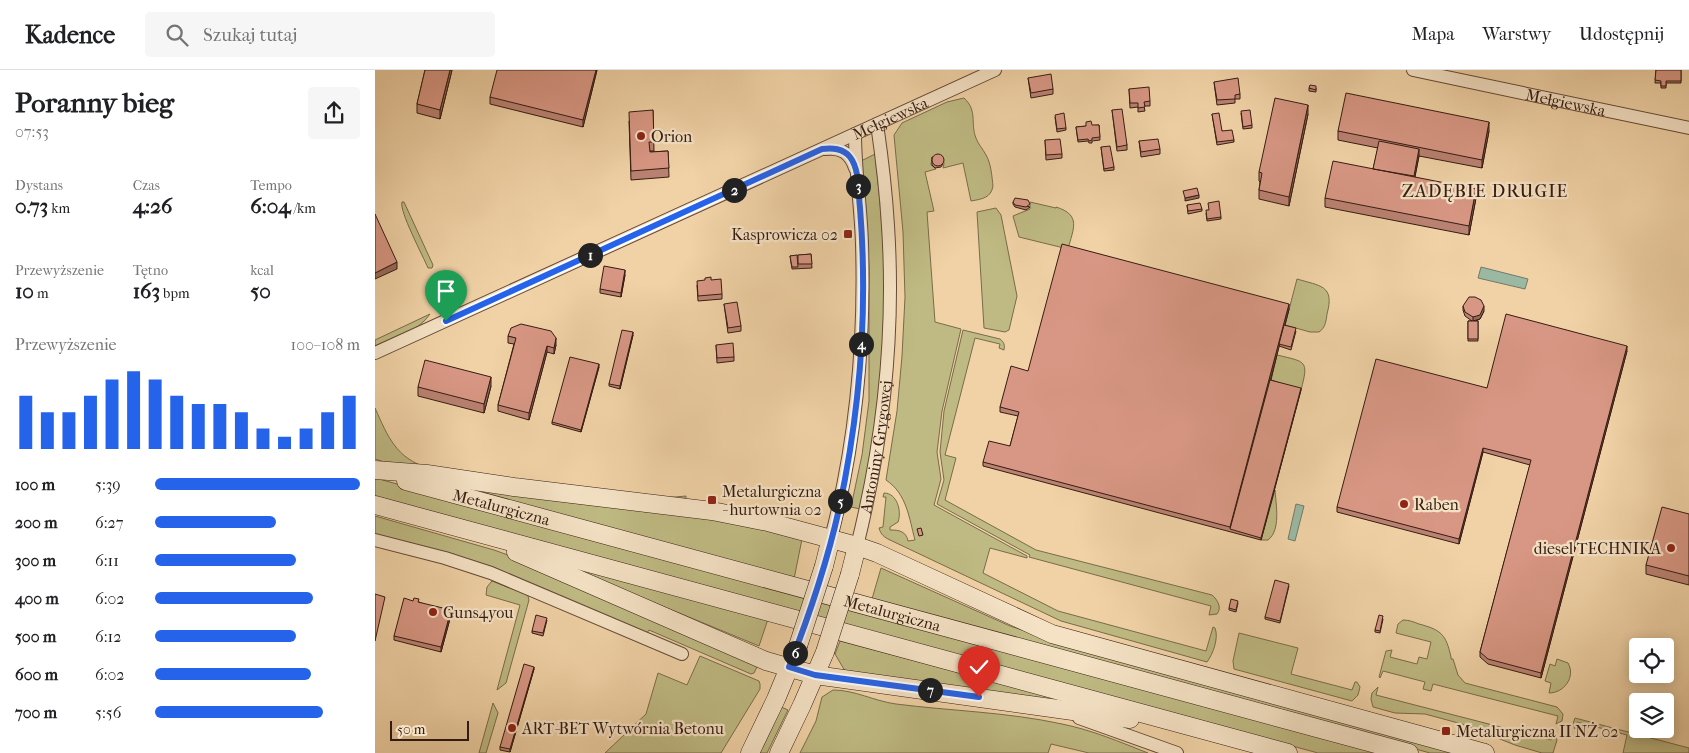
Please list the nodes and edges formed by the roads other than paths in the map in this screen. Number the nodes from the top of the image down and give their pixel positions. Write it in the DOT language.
graph roads {
  1 [pos="995,70"];
  2 [pos="1413,70"];
  3 [pos="877,124"];
  4 [pos="1689,128"];
  5 [pos="855,134"];
  6 [pos="822,149"];
  7 [pos="857,174"];
  8 [pos="375,353"];
  9 [pos="375,471"];
  10 [pos="375,505"];
  11 [pos="463,529"];
  12 [pos="831,538"];
  13 [pos="375,540"];
  14 [pos="857,546"];
  15 [pos="682,654"];
  16 [pos="789,667"];
  17 [pos="815,675"];
  18 [pos="1033,705"];
  19 [pos="1184,725"];
  20 [pos="750,753"];
  21 [pos="779,753"];
  22 [pos="1177,753"];
  23 [pos="1288,753"];
  24 [pos="1409,753"];
  25 [pos="1485,753"];
  1 -- 3 [label="street, Mełgiewska"];
  2 -- 4 [label="street, Mełgiewska"];
  3 -- 5 [label="street, Mełgiewska"];
  3 -- 14 [label="street, Antoniny Grygowej"];
  5 -- 6 [label="street, Mełgiewska"];
  5 -- 7 [label="street, Antoniny Grygowej"];
  6 -- 7 [label="street"];
  6 -- 8 [label="street, Mełgiewska"];
  7 -- 12 [label="street, Antoniny Grygowej"];
  9 -- 12 [label="main road"];
  9 -- 24 [label="main road, Metalurgiczna"];
  10 -- 11 [label="main road, Metalurgiczna"];
  11 -- 16 [label="main road"];
  11 -- 19 [label="main road, Metalurgiczna"];
  12 -- 14 [label="main road"];
  12 -- 16 [label="main road, Antoniny Grygowej, bridge"];
  13 -- 15 [label="street"];
  14 -- 17 [label="main road, Antoniny Grygowej, bridge"];
  14 -- 25 [label="main road"];
  16 -- 17 [label="main road"];
  16 -- 20 [label="main road, Antoniny Grygowej"];
  17 -- 18 [label="main road"];
  17 -- 21 [label="main road, Antoniny Grygowej"];
  18 -- 19 [label="main road"];
  18 -- 22 [label="street"];
  19 -- 23 [label="main road, Metalurgiczna"];
}
